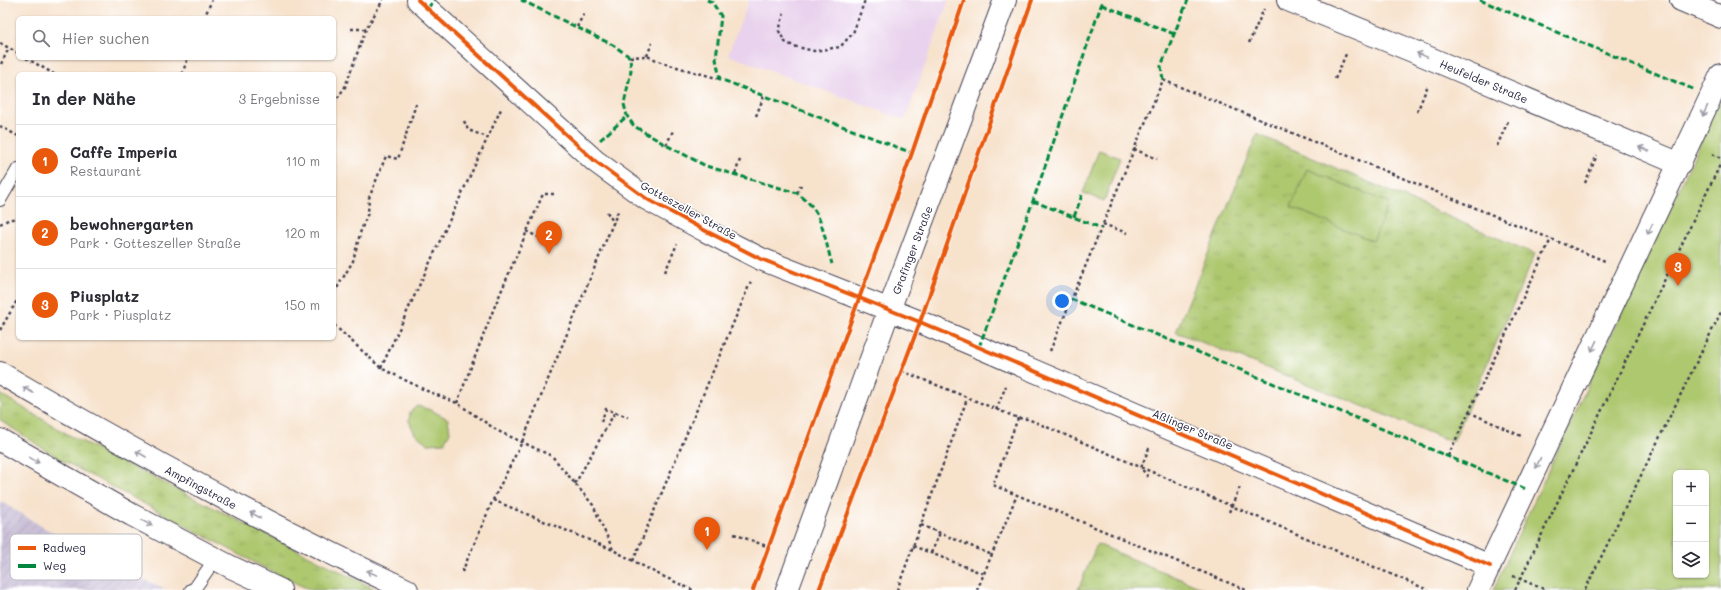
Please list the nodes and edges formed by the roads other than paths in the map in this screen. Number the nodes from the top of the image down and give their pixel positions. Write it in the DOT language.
graph roads {
  1 [pos="418,0"];
  2 [pos="1005,0"];
  3 [pos="1288,0"];
  4 [pos="1681,0"];
  5 [pos="1721,17"];
  6 [pos="1721,76"];
  7 [pos="1680,164"];
  8 [pos="16,172"];
  9 [pos="0,200"];
  10 [pos="889,310"];
  11 [pos="0,374"];
  12 [pos="0,440"];
  13 [pos="215,559"];
  14 [pos="1490,566"];
  15 [pos="191,590"];
  16 [pos="280,590"];
  17 [pos="407,590"];
  18 [pos="787,590"];
  19 [pos="1478,590"];
  1 -- 10 [label="street, Gotteszeller Straße"];
  2 -- 10 [label="street, Grafinger Straße"];
  7 -- 3 [label="street, Heufelder Straße, one-way"];
  4 -- 5 [label="street"];
  6 -- 7 [label="street, one-way"];
  7 -- 14 [label="street, one-way"];
  8 -- 9 [label="lane"];
  10 -- 14 [label="street, Aßlinger Straße"];
  10 -- 18 [label="street, Grafinger Straße"];
  17 -- 11 [label="street, Ampfingstraße, one-way"];
  12 -- 13 [label="street, one-way"];
  13 -- 15 [label="lane"];
  13 -- 16 [label="street"];
  14 -- 19 [label="street"];
}
